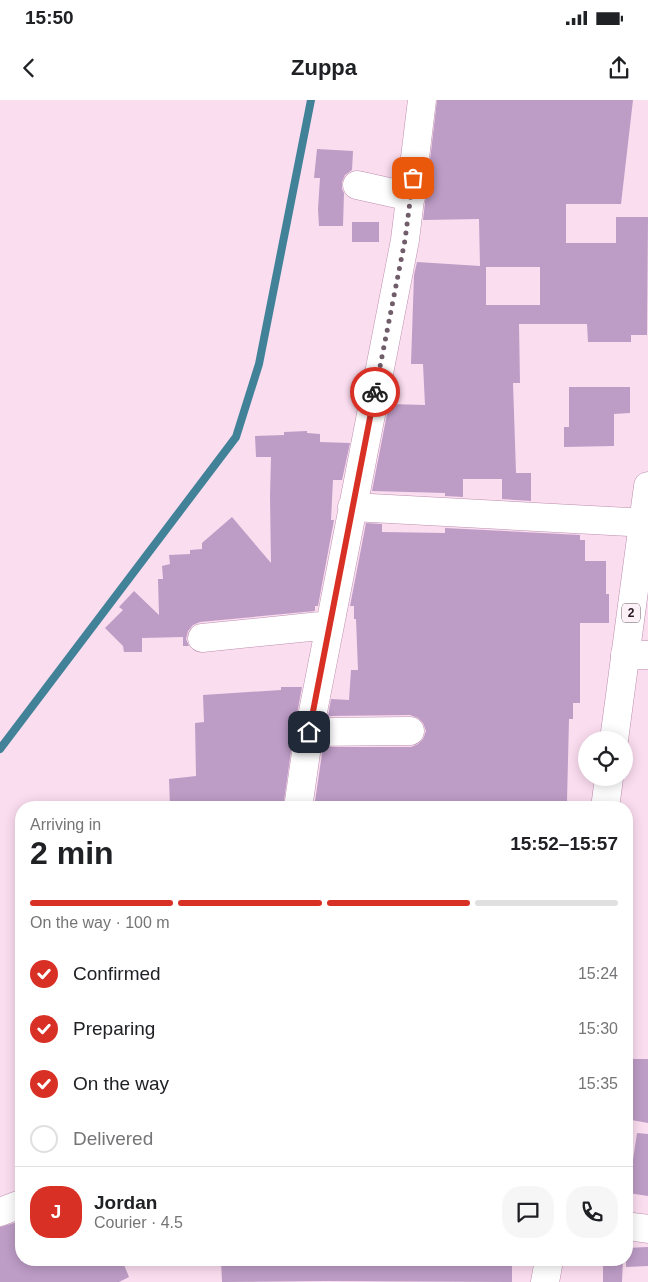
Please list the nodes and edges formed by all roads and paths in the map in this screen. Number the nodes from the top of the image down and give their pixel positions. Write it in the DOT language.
graph roads {
  1 [pos="422,100"];
  2 [pos="357,185"];
  3 [pos="411,198"];
  4 [pos="648,486"];
  5 [pos="352,507"];
  6 [pos="645,522"];
  7 [pos="330,625"];
  8 [pos="202,638"];
  9 [pos="636,655"];
  10 [pos="410,731"];
  11 [pos="616,731"];
  12 [pos="309,732"];
  13 [pos="608,786"];
  14 [pos="299,801"];
  15 [pos="606,801"];
  16 [pos="15,1206"];
  17 [pos="0,1212"];
  18 [pos="633,1227"];
  19 [pos="648,1229"];
  20 [pos="548,1266"];
  21 [pos="545,1282"];
  1 -- 3 [label="main road"];
  2 -- 3 [label="main road"];
  3 -- 5 [label="main road"];
  4 -- 6 [label="main road, 2"];
  5 -- 6 [label="main road"];
  5 -- 7 [label="main road"];
  6 -- 9 [label="main road, 2"];
  7 -- 8 [label="main road"];
  7 -- 12 [label="main road"];
  9 -- 11 [label="main road, 2"];
  10 -- 12 [label="main road"];
  12 -- 14 [label="main road"];
  13 -- 15 [label="main road"];
  16 -- 17 [label="main road"];
  18 -- 19 [label="main road"];
  20 -- 21 [label="main road"];
}
